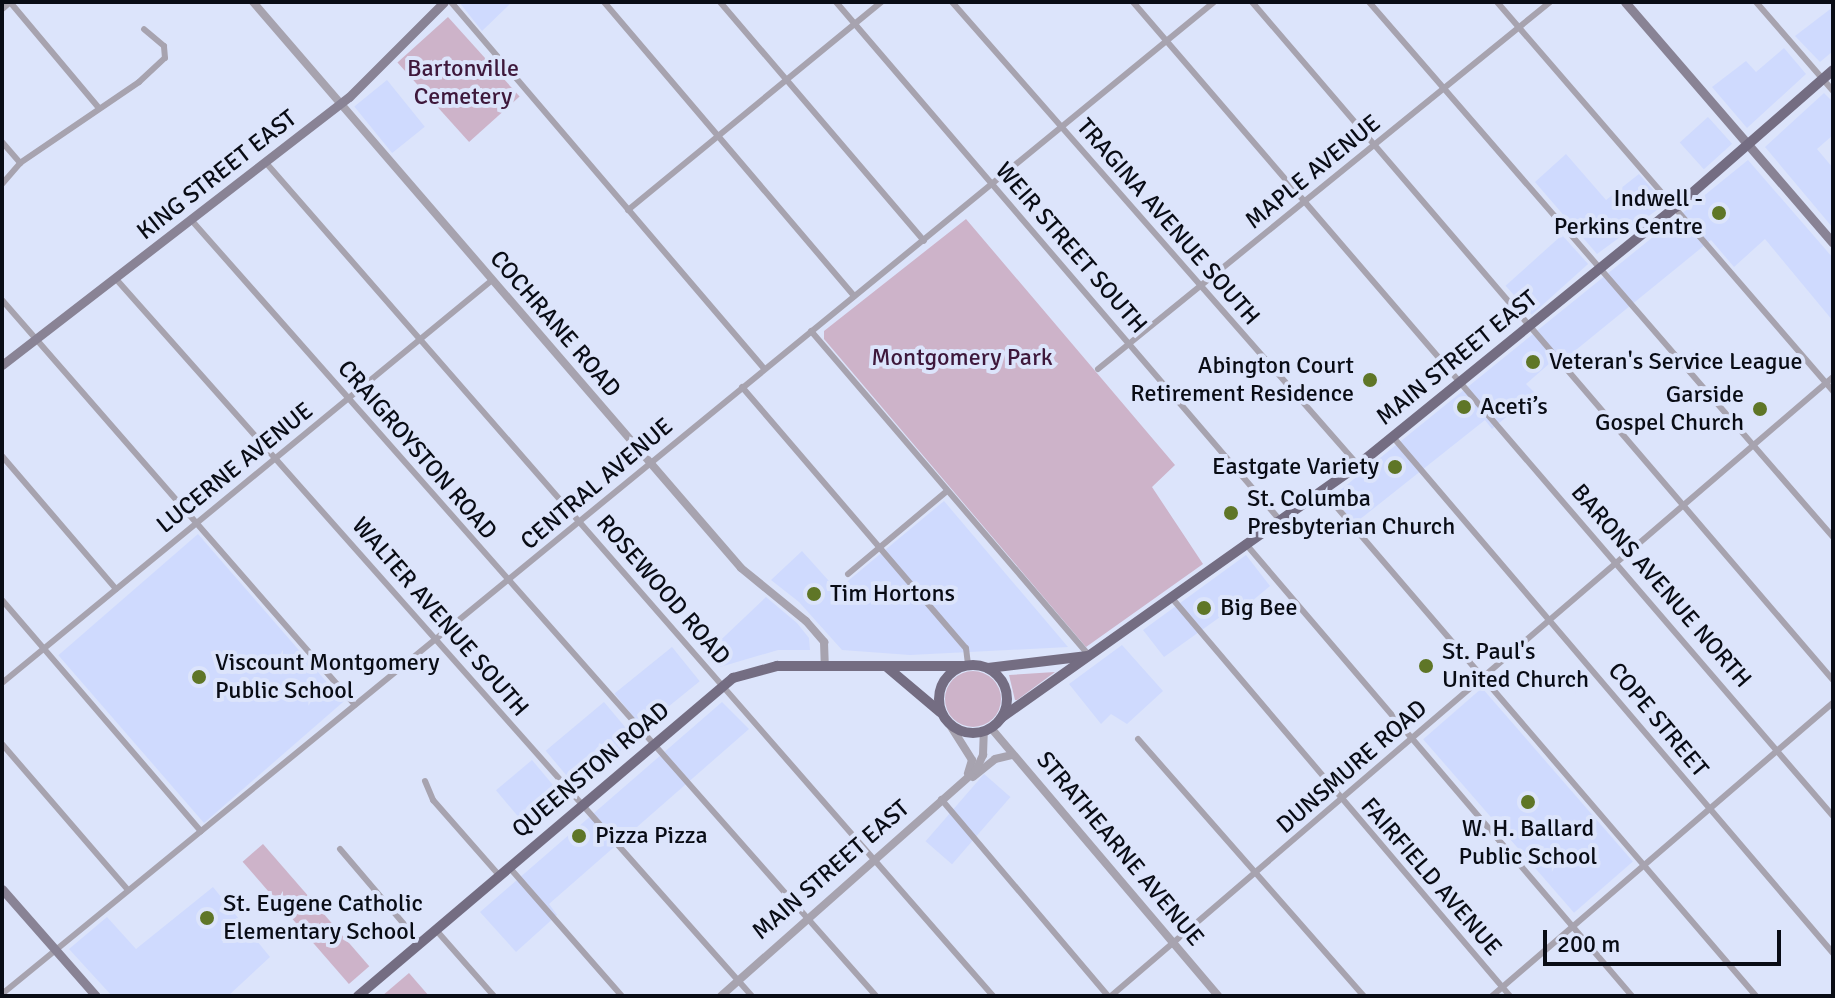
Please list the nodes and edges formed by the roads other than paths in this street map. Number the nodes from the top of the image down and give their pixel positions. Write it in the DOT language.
graph roads {
  1 [pos="9,2"];
  2 [pos="253,2"];
  3 [pos="444,2"];
  4 [pos="451,2"];
  5 [pos="604,2"];
  6 [pos="720,2"];
  7 [pos="836,2"];
  8 [pos="881,2"];
  9 [pos="952,2"];
  10 [pos="1133,2"];
  11 [pos="1214,2"];
  12 [pos="1252,2"];
  13 [pos="1369,2"];
  14 [pos="1497,2"];
  15 [pos="1550,2"];
  16 [pos="1625,2"];
  17 [pos="1756,2"];
  18 [pos="2,8"];
  19 [pos="855,23"];
  20 [pos="1519,27"];
  21 [pos="144,29"];
  22 [pos="1166,40"];
  23 [pos="1833,70"];
  24 [pos="1823,79"];
  25 [pos="787,80"];
  26 [pos="1444,88"];
  27 [pos="1833,91"];
  28 [pos="341,103"];
  29 [pos="98,107"];
  30 [pos="1061,127"];
  31 [pos="717,137"];
  32 [pos="2,142"];
  33 [pos="1376,145"];
  34 [pos="1750,145"];
  35 [pos="20,163"];
  36 [pos="267,164"];
  37 [pos="2,184"];
  38 [pos="993,186"];
  39 [pos="1307,201"];
  40 [pos="1676,207"];
  41 [pos="628,210"];
  42 [pos="193,222"];
  43 [pos="924,241"];
  44 [pos="1833,243"];
  45 [pos="1601,268"];
  46 [pos="116,279"];
  47 [pos="491,281"];
  48 [pos="1201,287"];
  49 [pos="854,296"];
  50 [pos="2,300"];
  51 [pos="1530,325"];
  52 [pos="811,331"];
  53 [pos="37,339"];
  54 [pos="422,339"];
  55 [pos="1131,343"];
  56 [pos="2,365"];
  57 [pos="764,369"];
  58 [pos="1098,369"];
  59 [pos="1833,377"];
  60 [pos="1462,380"];
  61 [pos="1826,383"];
  62 [pos="742,387"];
  63 [pos="1833,391"];
  64 [pos="348,399"];
  65 [pos="1393,437"];
  66 [pos="1755,445"];
  67 [pos="2,456"];
  68 [pos="276,459"];
  69 [pos="650,463"];
  70 [pos="1358,465"];
  71 [pos="1322,490"];
  72 [pos="947,491"];
  73 [pos="1684,505"];
  74 [pos="1279,519"];
  75 [pos="580,522"];
  76 [pos="197,523"];
  77 [pos="1833,537"];
  78 [pos="1245,543"];
  79 [pos="878,548"];
  80 [pos="1616,563"];
  81 [pos="848,574"];
  82 [pos="509,580"];
  83 [pos="116,589"];
  84 [pos="1171,597"];
  85 [pos="2,600"];
  86 [pos="1549,620"];
  87 [pos="435,639"];
  88 [pos="44,649"];
  89 [pos="1089,655"];
  90 [pos="825,666"];
  91 [pos="966,666"];
  92 [pos="888,668"];
  93 [pos="987,668"];
  94 [pos="1483,677"];
  95 [pos="1833,680"];
  96 [pos="2,683"];
  97 [pos="721,685"];
  98 [pos="1833,703"];
  99 [pos="355,705"];
  100 [pos="942,714"];
  101 [pos="1001,718"];
  102 [pos="950,725"];
  103 [pos="987,730"];
  104 [pos="1138,739"];
  105 [pos="1412,739"];
  106 [pos="2,744"];
  107 [pos="652,744"];
  108 [pos="1777,750"];
  109 [pos="1013,755"];
  110 [pos="964,778"];
  111 [pos="425,781"];
  112 [pos="941,799"];
  113 [pos="1342,800"];
  114 [pos="581,804"];
  115 [pos="1709,808"];
  116 [pos="1833,816"];
  117 [pos="201,831"];
  118 [pos="340,849"];
  119 [pos="873,860"];
  120 [pos="1644,865"];
  121 [pos="509,867"];
  122 [pos="1259,871"];
  123 [pos="499,875"];
  124 [pos="2,889"];
  125 [pos="128,890"];
  126 [pos="806,916"];
  127 [pos="1573,926"];
  128 [pos="436,930"];
  129 [pos="420,943"];
  130 [pos="1174,944"];
  131 [pos="56,949"];
  132 [pos="1833,953"];
  133 [pos="737,979"];
  134 [pos="1502,987"];
  135 [pos="2,994"];
  136 [pos="96,996"];
  137 [pos="358,996"];
  138 [pos="494,996"];
  139 [pos="622,996"];
  140 [pos="721,996"];
  141 [pos="752,996"];
  142 [pos="876,996"];
  143 [pos="993,996"];
  144 [pos="1109,996"];
  145 [pos="1218,996"];
  146 [pos="1364,996"];
  147 [pos="1492,996"];
  148 [pos="1510,996"];
  149 [pos="1632,996"];
  150 [pos="1756,996"];
  1 -- 18 [label="street"];
  1 -- 29 [label="street"];
  2 -- 28 [label="street, COCHRANE ROAD"];
  3 -- 28 [label="main road, KING STREET EAST"];
  4 -- 41 [label="street"];
  5 -- 31 [label="street"];
  6 -- 25 [label="street"];
  7 -- 19 [label="street, WEIR STREET SOUTH"];
  8 -- 19 [label="street"];
  9 -- 30 [label="street, TRAGINA AVENUE SOUTH"];
  10 -- 22 [label="street, BARONS AVENUE NORTH"];
  11 -- 22 [label="street, CENTRAL AVENUE"];
  12 -- 33 [label="street"];
  13 -- 26 [label="street"];
  14 -- 20 [label="street"];
  15 -- 20 [label="street, MAPLE AVENUE"];
  16 -- 34 [label="main road"];
  17 -- 24 [label="street"];
  19 -- 25 [label="street"];
  19 -- 38 [label="street, WEIR STREET SOUTH"];
  20 -- 26 [label="street, MAPLE AVENUE"];
  20 -- 40 [label="street"];
  21 -- 29 [label="street"];
  22 -- 30 [label="street, CENTRAL AVENUE"];
  22 -- 39 [label="street, BARONS AVENUE NORTH"];
  23 -- 24 [label="main road, MAIN STREET EAST"];
  24 -- 27 [label="street"];
  24 -- 34 [label="main road, MAIN STREET EAST"];
  25 -- 31 [label="street"];
  25 -- 43 [label="street"];
  26 -- 33 [label="street, MAPLE AVENUE"];
  26 -- 45 [label="street"];
  28 -- 36 [label="main road, KING STREET EAST"];
  28 -- 47 [label="street, COCHRANE ROAD"];
  29 -- 35 [label="street"];
  30 -- 38 [label="street, CENTRAL AVENUE"];
  30 -- 48 [label="street, TRAGINA AVENUE SOUTH"];
  31 -- 41 [label="street"];
  31 -- 49 [label="street"];
  32 -- 35 [label="street"];
  33 -- 39 [label="street, MAPLE AVENUE"];
  33 -- 51 [label="street"];
  34 -- 40 [label="main road, MAIN STREET EAST"];
  34 -- 44 [label="main road"];
  35 -- 37 [label="street"];
  36 -- 42 [label="main road, KING STREET EAST"];
  36 -- 54 [label="street, ROSEWOOD ROAD"];
  38 -- 43 [label="street, CENTRAL AVENUE"];
  38 -- 55 [label="street, WEIR STREET SOUTH"];
  39 -- 48 [label="street, MAPLE AVENUE"];
  39 -- 60 [label="street, BARONS AVENUE NORTH"];
  40 -- 45 [label="main road, MAIN STREET EAST"];
  40 -- 61 [label="street"];
  41 -- 57 [label="street"];
  42 -- 46 [label="main road, KING STREET EAST"];
  42 -- 64 [label="street, CRAIGROYSTON ROAD"];
  43 -- 49 [label="street, CENTRAL AVENUE"];
  45 -- 51 [label="main road, MAIN STREET EAST"];
  45 -- 66 [label="street"];
  46 -- 53 [label="main road, KING STREET EAST"];
  46 -- 68 [label="street, WALTER AVENUE SOUTH"];
  47 -- 54 [label="street, LUCERNE AVENUE"];
  47 -- 69 [label="street, COCHRANE ROAD"];
  48 -- 55 [label="street, MAPLE AVENUE"];
  48 -- 70 [label="street, TRAGINA AVENUE SOUTH"];
  49 -- 52 [label="street, CENTRAL AVENUE"];
  50 -- 53 [label="street"];
  51 -- 60 [label="main road, MAIN STREET EAST"];
  51 -- 73 [label="street"];
  52 -- 57 [label="street, CENTRAL AVENUE"];
  52 -- 72 [label="street"];
  53 -- 56 [label="main road, KING STREET EAST"];
  53 -- 76 [label="street"];
  54 -- 64 [label="street, LUCERNE AVENUE"];
  54 -- 75 [label="street, ROSEWOOD ROAD"];
  55 -- 58 [label="street, MAPLE AVENUE"];
  55 -- 74 [label="street, WEIR STREET SOUTH"];
  57 -- 62 [label="street, CENTRAL AVENUE"];
  59 -- 61 [label="street, DUNSMURE ROAD"];
  60 -- 65 [label="main road, MAIN STREET EAST"];
  60 -- 80 [label="street, BARONS AVENUE NORTH"];
  61 -- 63 [label="street"];
  61 -- 66 [label="street, DUNSMURE ROAD"];
  62 -- 69 [label="street, CENTRAL AVENUE"];
  62 -- 79 [label="street"];
  64 -- 68 [label="street, LUCERNE AVENUE"];
  64 -- 82 [label="street, CRAIGROYSTON ROAD"];
  65 -- 70 [label="main road, MAIN STREET EAST"];
  65 -- 86 [label="street, COPE STREET"];
  66 -- 73 [label="street, DUNSMURE ROAD"];
  66 -- 77 [label="street"];
  67 -- 83 [label="street"];
  68 -- 76 [label="street, LUCERNE AVENUE"];
  68 -- 87 [label="street, WALTER AVENUE SOUTH"];
  69 -- 75 [label="street, CENTRAL AVENUE"];
  69 -- 90 [label="street, COCHRANE ROAD"];
  70 -- 71 [label="main road, MAIN STREET EAST"];
  71 -- 74 [label="main road, MAIN STREET EAST"];
  71 -- 94 [label="street"];
  72 -- 79 [label="street"];
  72 -- 89 [label="street"];
  73 -- 80 [label="street, DUNSMURE ROAD"];
  73 -- 95 [label="street"];
  74 -- 78 [label="main road, MAIN STREET EAST"];
  75 -- 82 [label="street, CENTRAL AVENUE"];
  75 -- 97 [label="street, ROSEWOOD ROAD"];
  76 -- 83 [label="street, LUCERNE AVENUE"];
  76 -- 99 [label="street"];
  78 -- 84 [label="main road, MAIN STREET EAST"];
  78 -- 105 [label="street"];
  79 -- 81 [label="street"];
  79 -- 91 [label="street"];
  80 -- 86 [label="street, DUNSMURE ROAD"];
  80 -- 108 [label="street, BARONS AVENUE NORTH"];
  82 -- 87 [label="street, CENTRAL AVENUE"];
  82 -- 107 [label="street, CRAIGROYSTON ROAD"];
  83 -- 88 [label="street, LUCERNE AVENUE"];
  84 -- 89 [label="main road, MAIN STREET EAST"];
  84 -- 113 [label="street, FAIRFIELD AVENUE"];
  85 -- 88 [label="street"];
  86 -- 94 [label="street, DUNSMURE ROAD"];
  86 -- 115 [label="street, COPE STREET"];
  87 -- 99 [label="street, CENTRAL AVENUE"];
  87 -- 114 [label="street, WALTER AVENUE SOUTH"];
  88 -- 96 [label="street, LUCERNE AVENUE"];
  88 -- 117 [label="street"];
  89 -- 93 [label="main road, MAIN STREET EAST"];
  89 -- 101 [label="main road, MAIN STREET EAST"];
  90 -- 92 [label="main road, QUEENSTON ROAD"];
  90 -- 97 [label="main road, QUEENSTON ROAD"];
  91 -- 92 [label="main road, QUEENSTON ROAD"];
  91 -- 93 [label="main road"];
  91 -- 100 [label="main road"];
  92 -- 100 [label="main road"];
  93 -- 101 [label="main road"];
  94 -- 105 [label="street, DUNSMURE ROAD"];
  94 -- 120 [label="street"];
  97 -- 107 [label="main road, QUEENSTON ROAD"];
  97 -- 119 [label="street, ROSEWOOD ROAD"];
  98 -- 108 [label="street"];
  99 -- 117 [label="street, CENTRAL AVENUE"];
  100 -- 102 [label="main road"];
  101 -- 103 [label="main road"];
  102 -- 103 [label="main road"];
  102 -- 110 [label="street"];
  103 -- 109 [label="street, STRATHEARNE AVENUE"];
  103 -- 110 [label="street, MAIN STREET EAST"];
  104 -- 122 [label="street"];
  105 -- 113 [label="street, DUNSMURE ROAD"];
  105 -- 127 [label="street"];
  106 -- 125 [label="street"];
  107 -- 114 [label="main road, QUEENSTON ROAD"];
  107 -- 126 [label="street, CRAIGROYSTON ROAD"];
  108 -- 115 [label="street"];
  108 -- 116 [label="street, BARONS AVENUE NORTH"];
  109 -- 110 [label="street"];
  109 -- 130 [label="street, STRATHEARNE AVENUE"];
  110 -- 112 [label="street, MAIN STREET EAST"];
  111 -- 123 [label="street"];
  112 -- 119 [label="street, MAIN STREET EAST"];
  112 -- 144 [label="street"];
  113 -- 122 [label="street, DUNSMURE ROAD"];
  113 -- 134 [label="street, FAIRFIELD AVENUE"];
  114 -- 121 [label="main road, QUEENSTON ROAD"];
  114 -- 133 [label="street, WALTER AVENUE SOUTH"];
  115 -- 120 [label="street"];
  115 -- 132 [label="street, COPE STREET"];
  117 -- 125 [label="street, CENTRAL AVENUE"];
  118 -- 129 [label="street"];
  119 -- 126 [label="street, MAIN STREET EAST"];
  119 -- 143 [label="street, ROSEWOOD ROAD"];
  120 -- 127 [label="street"];
  120 -- 150 [label="street"];
  121 -- 123 [label="main road, QUEENSTON ROAD"];
  121 -- 139 [label="street"];
  122 -- 130 [label="street, DUNSMURE ROAD"];
  122 -- 146 [label="street"];
  123 -- 128 [label="main road, QUEENSTON ROAD"];
  124 -- 131 [label="main road"];
  125 -- 131 [label="street, CENTRAL AVENUE"];
  126 -- 133 [label="street, MAIN STREET EAST"];
  126 -- 142 [label="street, CRAIGROYSTON ROAD"];
  127 -- 134 [label="street"];
  127 -- 149 [label="street"];
  128 -- 129 [label="main road, QUEENSTON ROAD"];
  128 -- 138 [label="street"];
  129 -- 137 [label="main road, QUEENSTON ROAD"];
  130 -- 144 [label="street, DUNSMURE ROAD"];
  130 -- 145 [label="street, STRATHEARNE AVENUE"];
  131 -- 135 [label="street, CENTRAL AVENUE"];
  131 -- 136 [label="main road"];
  133 -- 140 [label="street, MAIN STREET EAST"];
  133 -- 141 [label="street, WALTER AVENUE SOUTH"];
  134 -- 147 [label="street"];
  134 -- 148 [label="street, FAIRFIELD AVENUE"];
}
